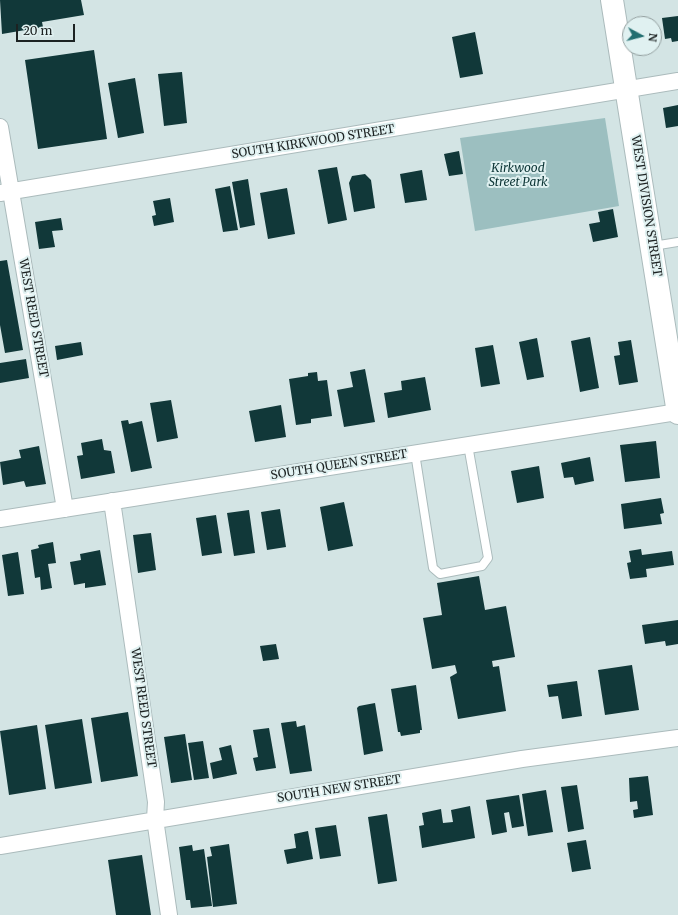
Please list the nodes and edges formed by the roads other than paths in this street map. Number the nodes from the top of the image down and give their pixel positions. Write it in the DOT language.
graph roads {
  1 [pos="612,0"];
  2 [pos="678,81"];
  3 [pos="627,90"];
  4 [pos="0,127"];
  5 [pos="6,193"];
  6 [pos="678,242"];
  7 [pos="652,246"];
  8 [pos="678,412"];
  9 [pos="468,445"];
  10 [pos="415,453"];
  11 [pos="112,501"];
  12 [pos="65,509"];
  13 [pos="0,519"];
  14 [pos="678,738"];
  15 [pos="155,819"];
  16 [pos="0,846"];
  17 [pos="169,915"];
  1 -- 3 [label="highway, WEST DIVISION STREET"];
  2 -- 3 [label="street, SOUTH KIRKWOOD STREET"];
  3 -- 5 [label="street, SOUTH KIRKWOOD STREET"];
  3 -- 7 [label="highway, WEST DIVISION STREET"];
  4 -- 5 [label="street, WEST REED STREET"];
  5 -- 12 [label="street, WEST REED STREET"];
  6 -- 7 [label="lane"];
  7 -- 8 [label="highway, WEST DIVISION STREET"];
  8 -- 9 [label="street, SOUTH QUEEN STREET"];
  9 -- 10 [label="street, SOUTH QUEEN STREET"];
  9 -- 10 [label="lane"];
  10 -- 11 [label="street, SOUTH QUEEN STREET"];
  11 -- 12 [label="street, SOUTH QUEEN STREET"];
  11 -- 15 [label="street, WEST REED STREET"];
  12 -- 13 [label="street, SOUTH QUEEN STREET"];
  14 -- 15 [label="street, SOUTH NEW STREET"];
  15 -- 16 [label="street, SOUTH NEW STREET"];
  15 -- 17 [label="street, WEST REED STREET"];
}
